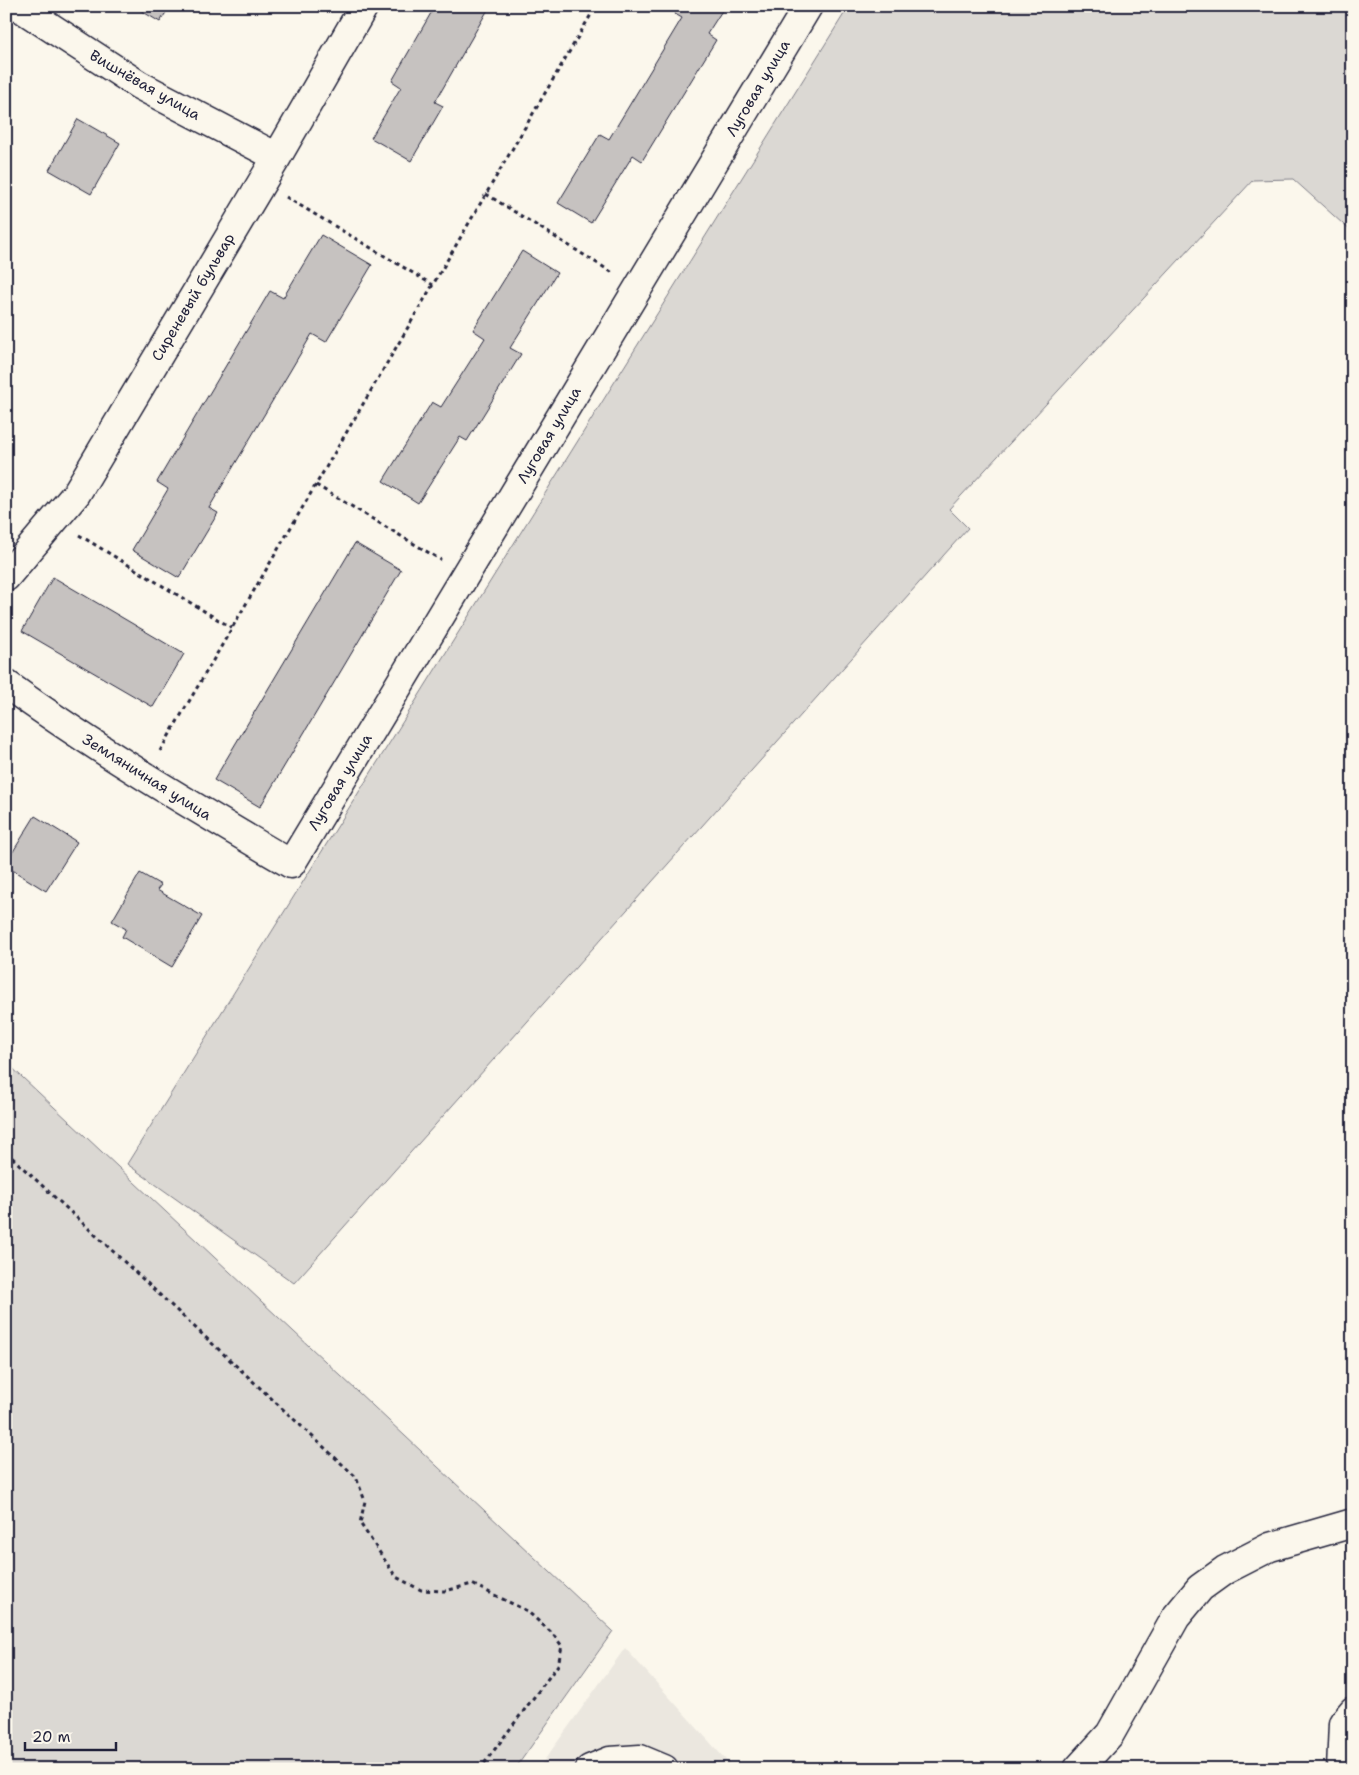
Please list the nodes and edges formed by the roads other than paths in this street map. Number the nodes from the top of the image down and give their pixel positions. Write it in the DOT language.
graph roads {
  1 [pos="18,6"];
  2 [pos="364,6"];
  3 [pos="808,6"];
  4 [pos="277,156"];
  5 [pos="6,578"];
  6 [pos="6,684"];
  7 [pos="291,864"];
  8 [pos="1353,1523"];
  9 [pos="1353,1711"];
  10 [pos="590,1769"];
  11 [pos="664,1769"];
  12 [pos="1078,1769"];
  13 [pos="1341,1769"];
  1 -- 4 [label="lane, Вишнёвая улица"];
  2 -- 4 [label="lane, Сиреневый бульвар"];
  3 -- 7 [label="lane, Луговая улица"];
  4 -- 5 [label="lane, Сиреневый бульвар"];
  6 -- 7 [label="lane, Земляничная улица"];
  8 -- 12 [label="lane"];
  9 -- 13 [label="lane"];
  10 -- 11 [label="lane"];
}
